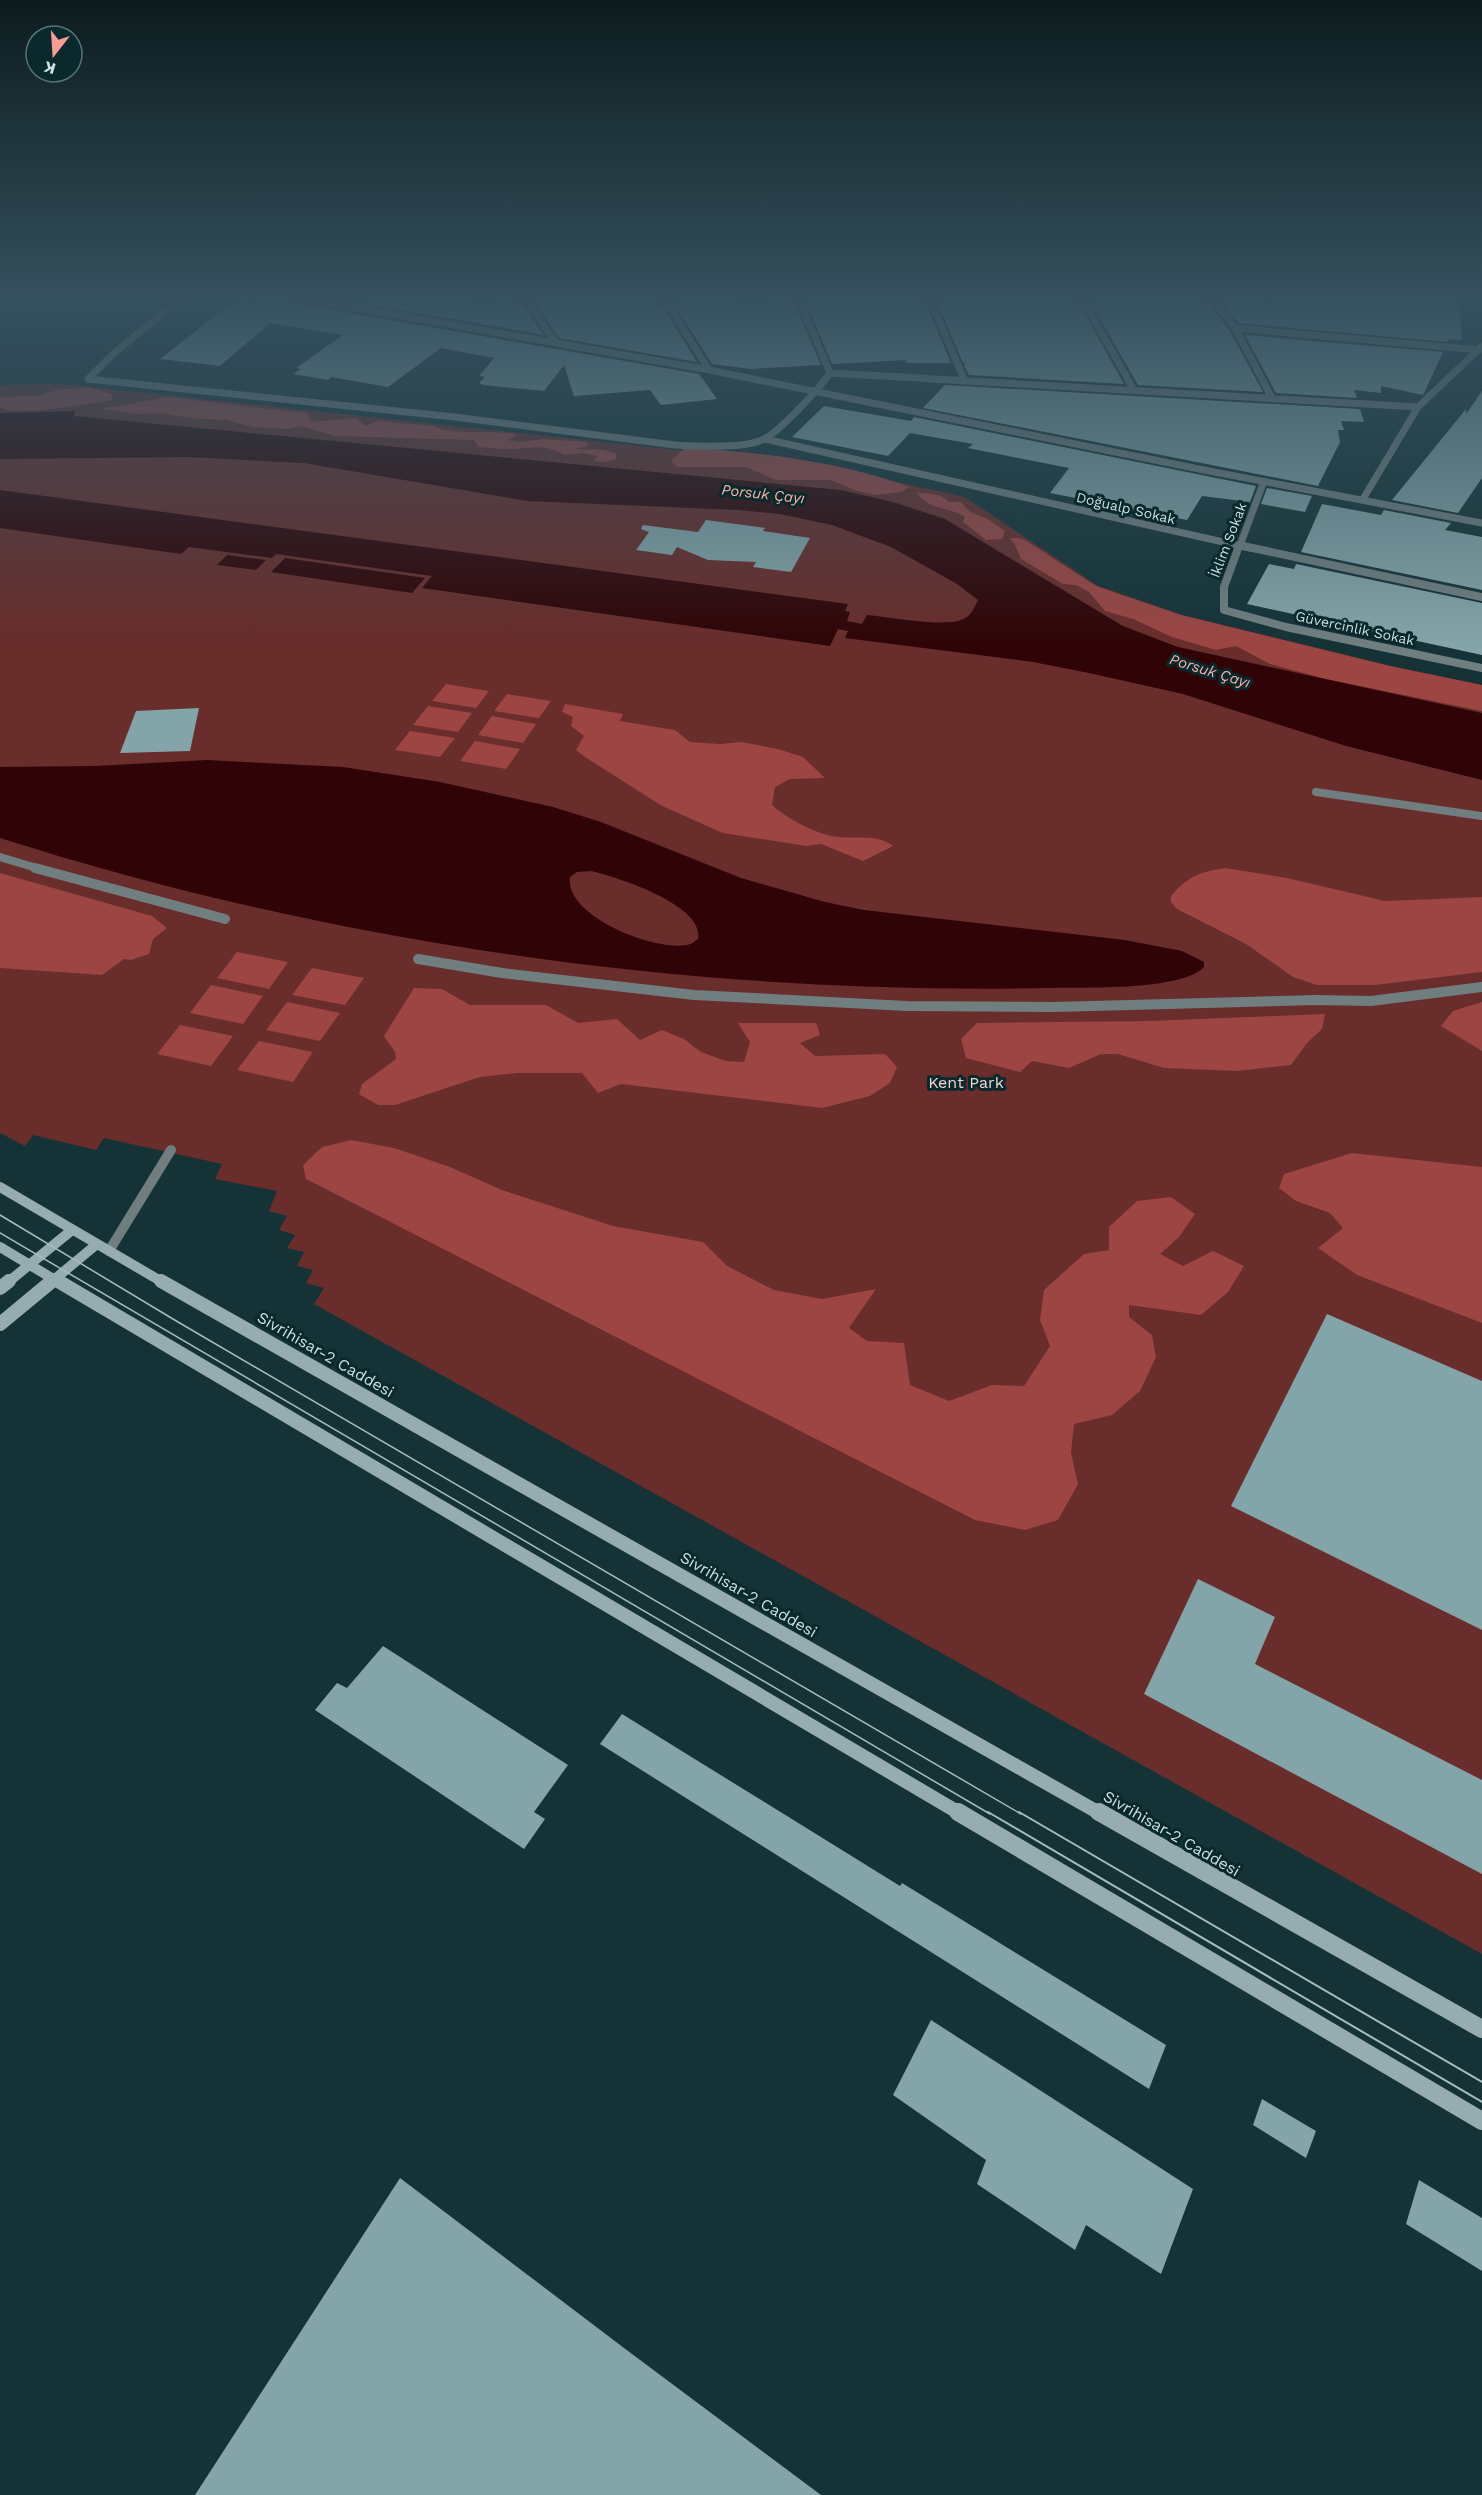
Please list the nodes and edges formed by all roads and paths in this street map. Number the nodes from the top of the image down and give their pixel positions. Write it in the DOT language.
graph roads {
  1 [pos="421,413"];
  2 [pos="793,413"];
  3 [pos="928,413"];
  4 [pos="1414,413"];
  5 [pos="765,439"];
  6 [pos="1264,481"];
  7 [pos="1363,499"];
  8 [pos="1482,523"];
  9 [pos="1241,546"];
  10 [pos="1482,597"];
  11 [pos="1224,610"];
  12 [pos="1482,668"];
  13 [pos="1316,792"];
  14 [pos="1482,816"];
  15 [pos="0,857"];
  16 [pos="225,919"];
  17 [pos="418,959"];
  18 [pos="1482,987"];
  19 [pos="171,1150"];
  20 [pos="0,1187"];
  21 [pos="72,1230"];
  22 [pos="0,1247"];
  23 [pos="103,1248"];
  24 [pos="30,1264"];
  25 [pos="55,1279"];
  26 [pos="0,1288"];
  27 [pos="0,1323"];
  28 [pos="1482,2029"];
  29 [pos="1482,2121"];
  1 -- 5 [label="street, Doğualp Sokak"];
  2 -- 5 [label="street"];
  3 -- 6 [label="street"];
  4 -- 7 [label="street"];
  5 -- 9 [label="street, Doğualp Sokak"];
  6 -- 7 [label="street"];
  6 -- 9 [label="street, İklim Sokak"];
  7 -- 8 [label="street"];
  9 -- 10 [label="street, Doğualp Sokak"];
  9 -- 11 [label="street, İklim Sokak"];
  11 -- 12 [label="street, Güvercinlik Sokak"];
  13 -- 14 [label="street"];
  15 -- 16 [label="street"];
  17 -- 18 [label="street"];
  19 -- 23 [label="street"];
  20 -- 21 [label="main road, Sivrihisar-2 Caddesi"];
  21 -- 23 [label="main road, Sivrihisar-2 Caddesi"];
  21 -- 24 [label="main road"];
  22 -- 24 [label="main road"];
  23 -- 25 [label="main road"];
  23 -- 28 [label="main road, Sivrihisar-2 Caddesi"];
  24 -- 25 [label="main road"];
  24 -- 26 [label="main road"];
  25 -- 27 [label="main road"];
  25 -- 29 [label="main road"];
}
